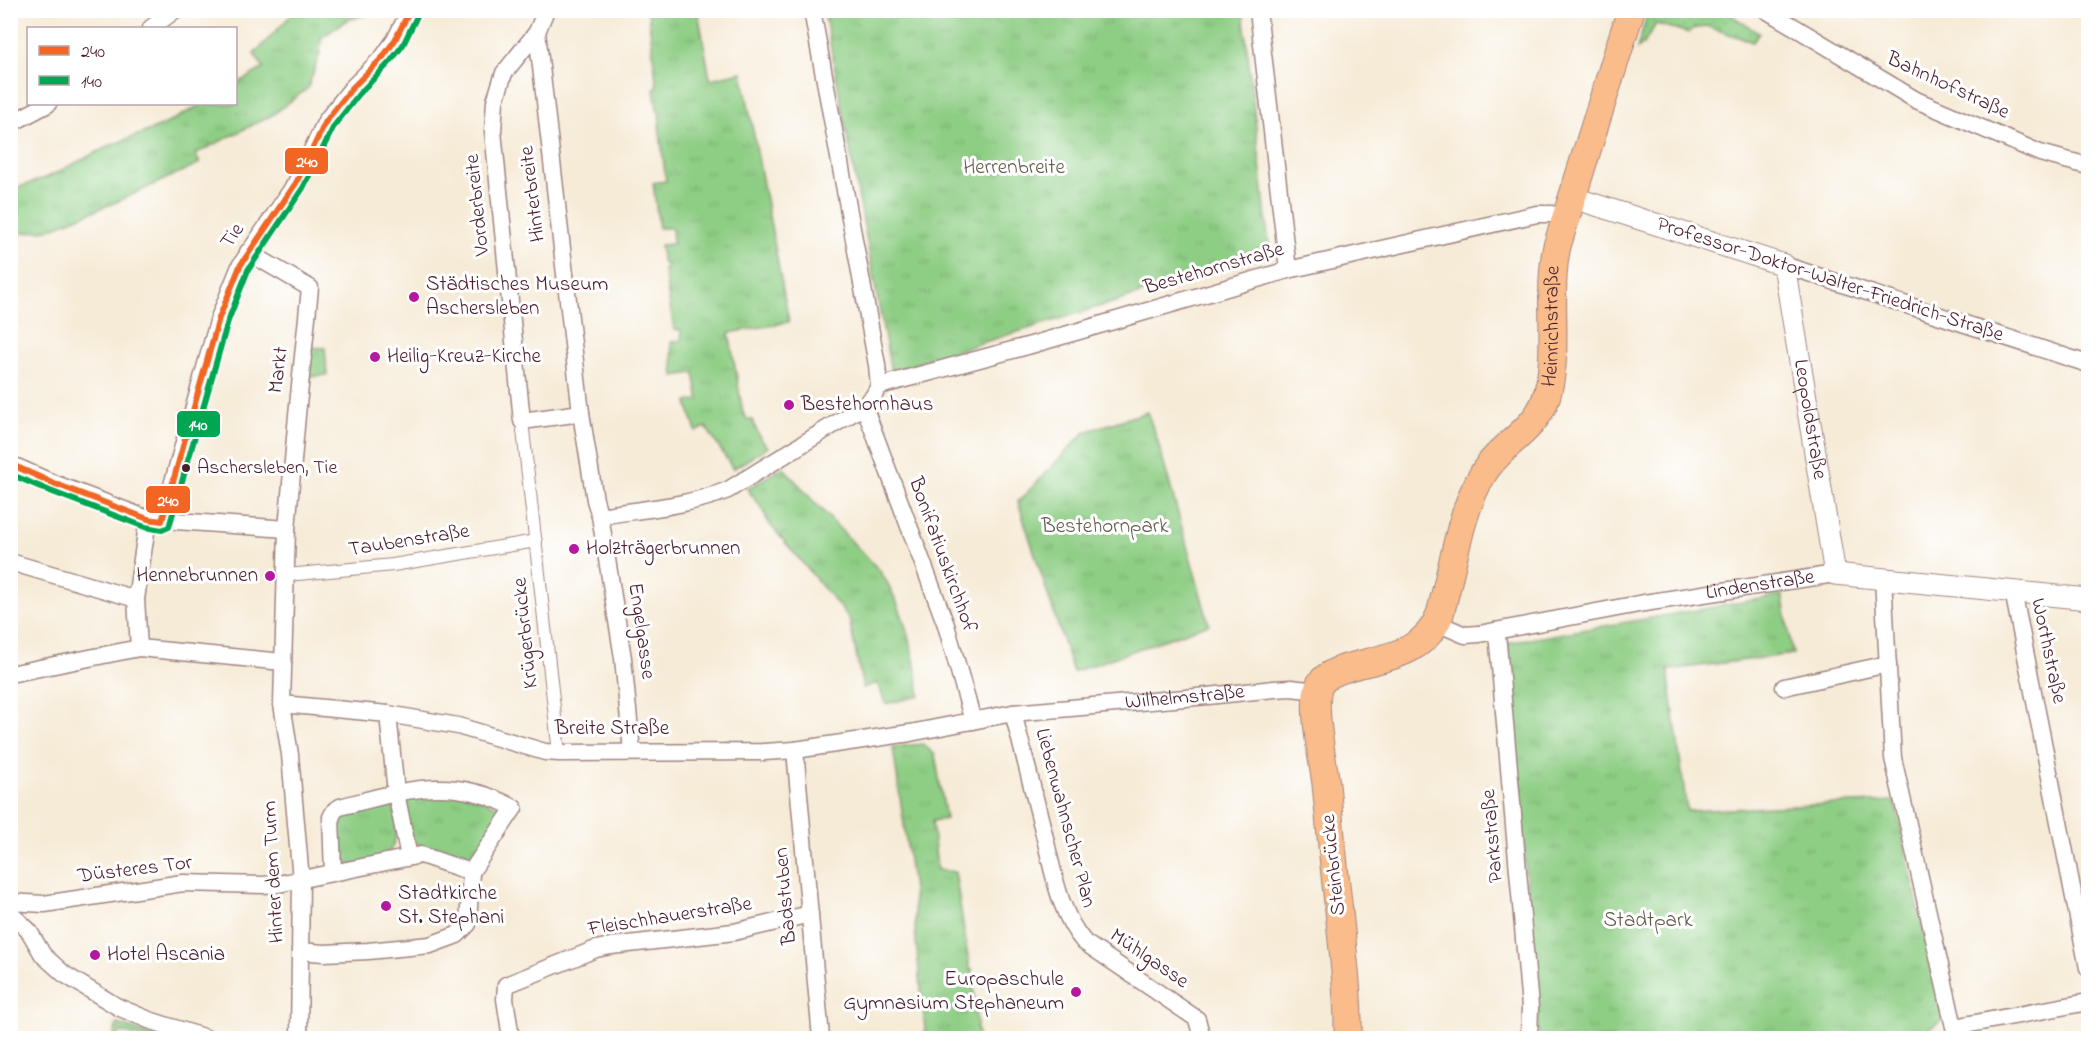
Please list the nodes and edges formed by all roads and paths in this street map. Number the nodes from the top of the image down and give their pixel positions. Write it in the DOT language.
graph roads {
  1 [pos="175,10"];
  2 [pos="410,10"];
  3 [pos="546,10"];
  4 [pos="812,10"];
  5 [pos="1258,10"];
  6 [pos="1631,10"];
  7 [pos="1766,10"];
  8 [pos="153,27"];
  9 [pos="537,32"];
  10 [pos="46,105"];
  11 [pos="10,124"];
  12 [pos="2088,165"];
  13 [pos="1568,208"];
  14 [pos="248,252"];
  15 [pos="1785,265"];
  16 [pos="1288,270"];
  17 [pos="2088,364"];
  18 [pos="879,386"];
  19 [pos="864,406"];
  20 [pos="581,413"];
  21 [pos="522,421"];
  22 [pos="10,464"];
  23 [pos="533,508"];
  24 [pos="600,516"];
  25 [pos="155,520"];
  26 [pos="287,529"];
  27 [pos="536,541"];
  28 [pos="10,562"];
  29 [pos="1835,574"];
  30 [pos="288,575"];
  31 [pos="1883,578"];
  32 [pos="2013,591"];
  33 [pos="136,599"];
  34 [pos="2088,599"];
  35 [pos="1437,623"];
  36 [pos="1496,630"];
  37 [pos="140,648"];
  38 [pos="283,662"];
  39 [pos="1888,664"];
  40 [pos="10,674"];
  41 [pos="1784,687"];
  42 [pos="1317,691"];
  43 [pos="282,704"];
  44 [pos="1013,713"];
  45 [pos="388,714"];
  46 [pos="973,721"];
  47 [pos="910,733"];
  48 [pos="795,750"];
  49 [pos="632,752"];
  50 [pos="558,753"];
  51 [pos="396,793"];
  52 [pos="409,857"];
  53 [pos="471,872"];
  54 [pos="333,873"];
  55 [pos="301,880"];
  56 [pos="10,902"];
  57 [pos="10,914"];
  58 [pos="810,914"];
  59 [pos="1077,934"];
  60 [pos="300,951"];
  61 [pos="2088,968"];
  62 [pos="2088,1002"];
  63 [pos="159,1028"];
  64 [pos="206,1038"];
  65 [pos="299,1038"];
  66 [pos="511,1038"];
  67 [pos="821,1038"];
  68 [pos="1202,1038"];
  69 [pos="1348,1038"];
  70 [pos="1529,1038"];
  1 -- 8 [label="street"];
  2 -- 14 [label="street, Tie"];
  3 -- 9 [label="street, Hinterbreite"];
  4 -- 18 [label="street"];
  5 -- 16 [label="street"];
  6 -- 13 [label="main road, Heinrichstraße"];
  7 -- 12 [label="street, Bahnhofstraße"];
  9 -- 20 [label="street, Hinterbreite"];
  9 -- 21 [label="street, Vorderbreite"];
  10 -- 11 [label="street"];
  13 -- 15 [label="street, Professor-Doktor-Walter-Friedrich-Straße"];
  13 -- 16 [label="street, Bestehornstraße"];
  13 -- 35 [label="main road, Heinrichstraße"];
  14 -- 25 [label="street, Tie"];
  14 -- 26 [label="street, Markt"];
  15 -- 17 [label="street, Professor-Doktor-Walter-Friedrich-Straße"];
  15 -- 29 [label="street, Leopoldstraße"];
  16 -- 18 [label="street, Bestehornstraße"];
  18 -- 19 [label="street"];
  19 -- 24 [label="street"];
  19 -- 46 [label="street, Bonifatiuskirchhof"];
  20 -- 21 [label="street"];
  20 -- 24 [label="street, Hinterbreite"];
  21 -- 23 [label="street, Vorderbreite"];
  22 -- 25 [label="street"];
  23 -- 27 [label="street, Krügerbrücke"];
  24 -- 49 [label="street, Engelgasse"];
  25 -- 26 [label="street"];
  25 -- 33 [label="street, Tie"];
  26 -- 30 [label="street, Markt"];
  27 -- 30 [label="street, Taubenstraße"];
  27 -- 50 [label="street, Krügerbrücke"];
  28 -- 33 [label="street"];
  29 -- 31 [label="street, Lindenstraße"];
  29 -- 36 [label="street, Lindenstraße"];
  30 -- 38 [label="street, Markt"];
  31 -- 32 [label="street, Lindenstraße"];
  31 -- 39 [label="street"];
  32 -- 34 [label="street, Lindenstraße"];
  32 -- 61 [label="street, Worthstraße"];
  33 -- 37 [label="street, Tie"];
  35 -- 36 [label="street, Lindenstraße"];
  35 -- 42 [label="main road"];
  36 -- 70 [label="street, Parkstraße"];
  37 -- 38 [label="street"];
  37 -- 40 [label="street"];
  38 -- 43 [label="street, Markt"];
  39 -- 41 [label="street"];
  39 -- 62 [label="street"];
  42 -- 44 [label="street, Wilhelmstraße"];
  42 -- 69 [label="main road, Steinbrücke"];
  43 -- 45 [label="street, Breite Straße"];
  43 -- 55 [label="street, Hinter dem Turm"];
  44 -- 46 [label="street, Wilhelmstraße"];
  44 -- 59 [label="street, Liebenwahnscher Plan"];
  45 -- 50 [label="street, Breite Straße"];
  45 -- 51 [label="street"];
  46 -- 47 [label="street, Wilhelmstraße"];
  47 -- 48 [label="street, Breite Straße"];
  48 -- 49 [label="street, Breite Straße"];
  48 -- 58 [label="street, Badstuben"];
  49 -- 50 [label="street, Breite Straße"];
  51 -- 52 [label="street"];
  51 -- 53 [label="street"];
  51 -- 54 [label="street"];
  52 -- 53 [label="street, Düsteres Tor"];
  52 -- 54 [label="street, Düsteres Tor"];
  53 -- 60 [label="street"];
  54 -- 55 [label="street, Düsteres Tor"];
  55 -- 56 [label="street, Düsteres Tor"];
  55 -- 60 [label="street, Hinter dem Turm"];
  57 -- 63 [label="street"];
  58 -- 66 [label="street, Fleischhauerstraße"];
  58 -- 67 [label="street, Badstuben"];
  59 -- 68 [label="street, Mühlgasse"];
  60 -- 65 [label="street, Hinter dem Turm"];
  63 -- 64 [label="street"];
}
